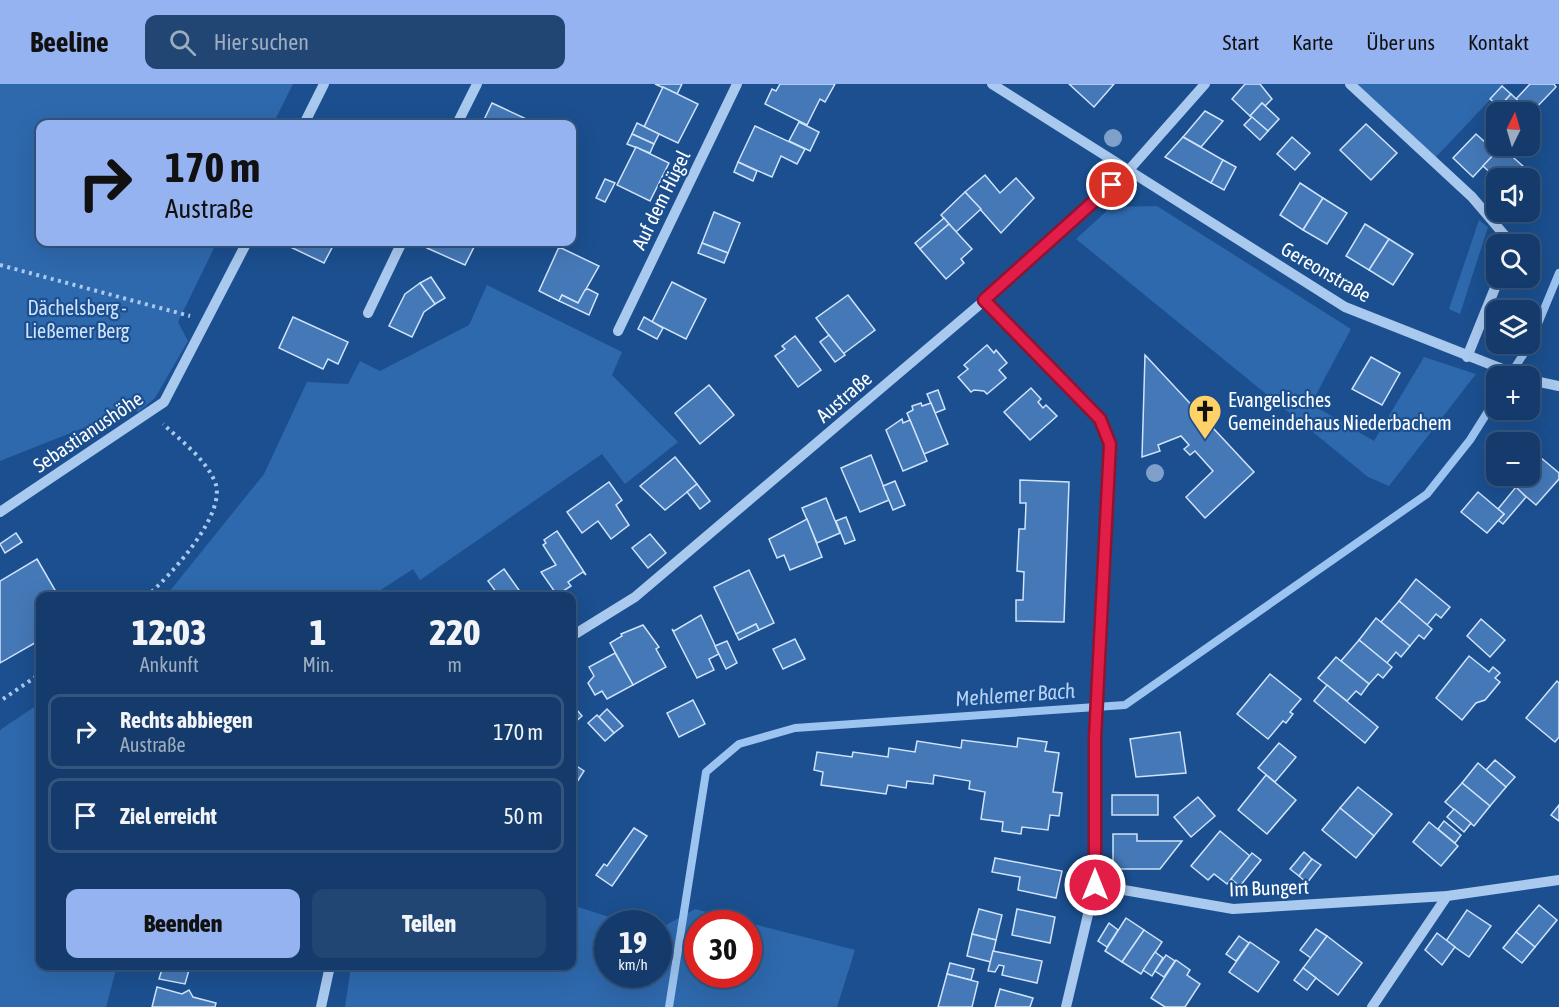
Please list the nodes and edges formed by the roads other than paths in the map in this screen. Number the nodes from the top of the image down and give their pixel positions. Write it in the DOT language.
graph roads {
  1 [pos="324,84"];
  2 [pos="477,84"];
  3 [pos="737,84"];
  4 [pos="992,84"];
  5 [pos="1205,84"];
  6 [pos="1350,84"];
  7 [pos="306,120"];
  8 [pos="460,120"];
  9 [pos="1128,171"];
  10 [pos="1503,234"];
  11 [pos="245,246"];
  12 [pos="400,246"];
  13 [pos="1495,288"];
  14 [pos="984,300"];
  15 [pos="368,313"];
  16 [pos="618,331"];
  17 [pos="1467,357"];
  18 [pos="1491,366"];
  19 [pos="1540,382"];
  20 [pos="1559,386"];
  21 [pos="0,512"];
  22 [pos="576,633"];
  23 [pos="1559,880"];
  24 [pos="1095,885"];
  25 [pos="1447,896"];
  26 [pos="329,970"];
  27 [pos="321,1007"];
  28 [pos="1066,1007"];
  29 [pos="1372,1007"];
  1 -- 7 [label="street"];
  2 -- 8 [label="street"];
  3 -- 16 [label="street, Auf dem Hügel"];
  4 -- 9 [label="street, Gereonstraße"];
  5 -- 9 [label="street, Austraße"];
  6 -- 10 [label="street"];
  9 -- 14 [label="street, Austraße"];
  9 -- 17 [label="street, Gereonstraße"];
  11 -- 21 [label="street, Sebastianushöhe"];
  12 -- 15 [label="street"];
  13 -- 17 [label="street"];
  14 -- 22 [label="street, Austraße"];
  14 -- 24 [label="street"];
  17 -- 18 [label="street, Gereonstraße"];
  19 -- 20 [label="street"];
  23 -- 25 [label="street, Im Bungert"];
  24 -- 25 [label="street, Im Bungert"];
  24 -- 28 [label="street"];
  25 -- 29 [label="street"];
  26 -- 27 [label="street"];
}
